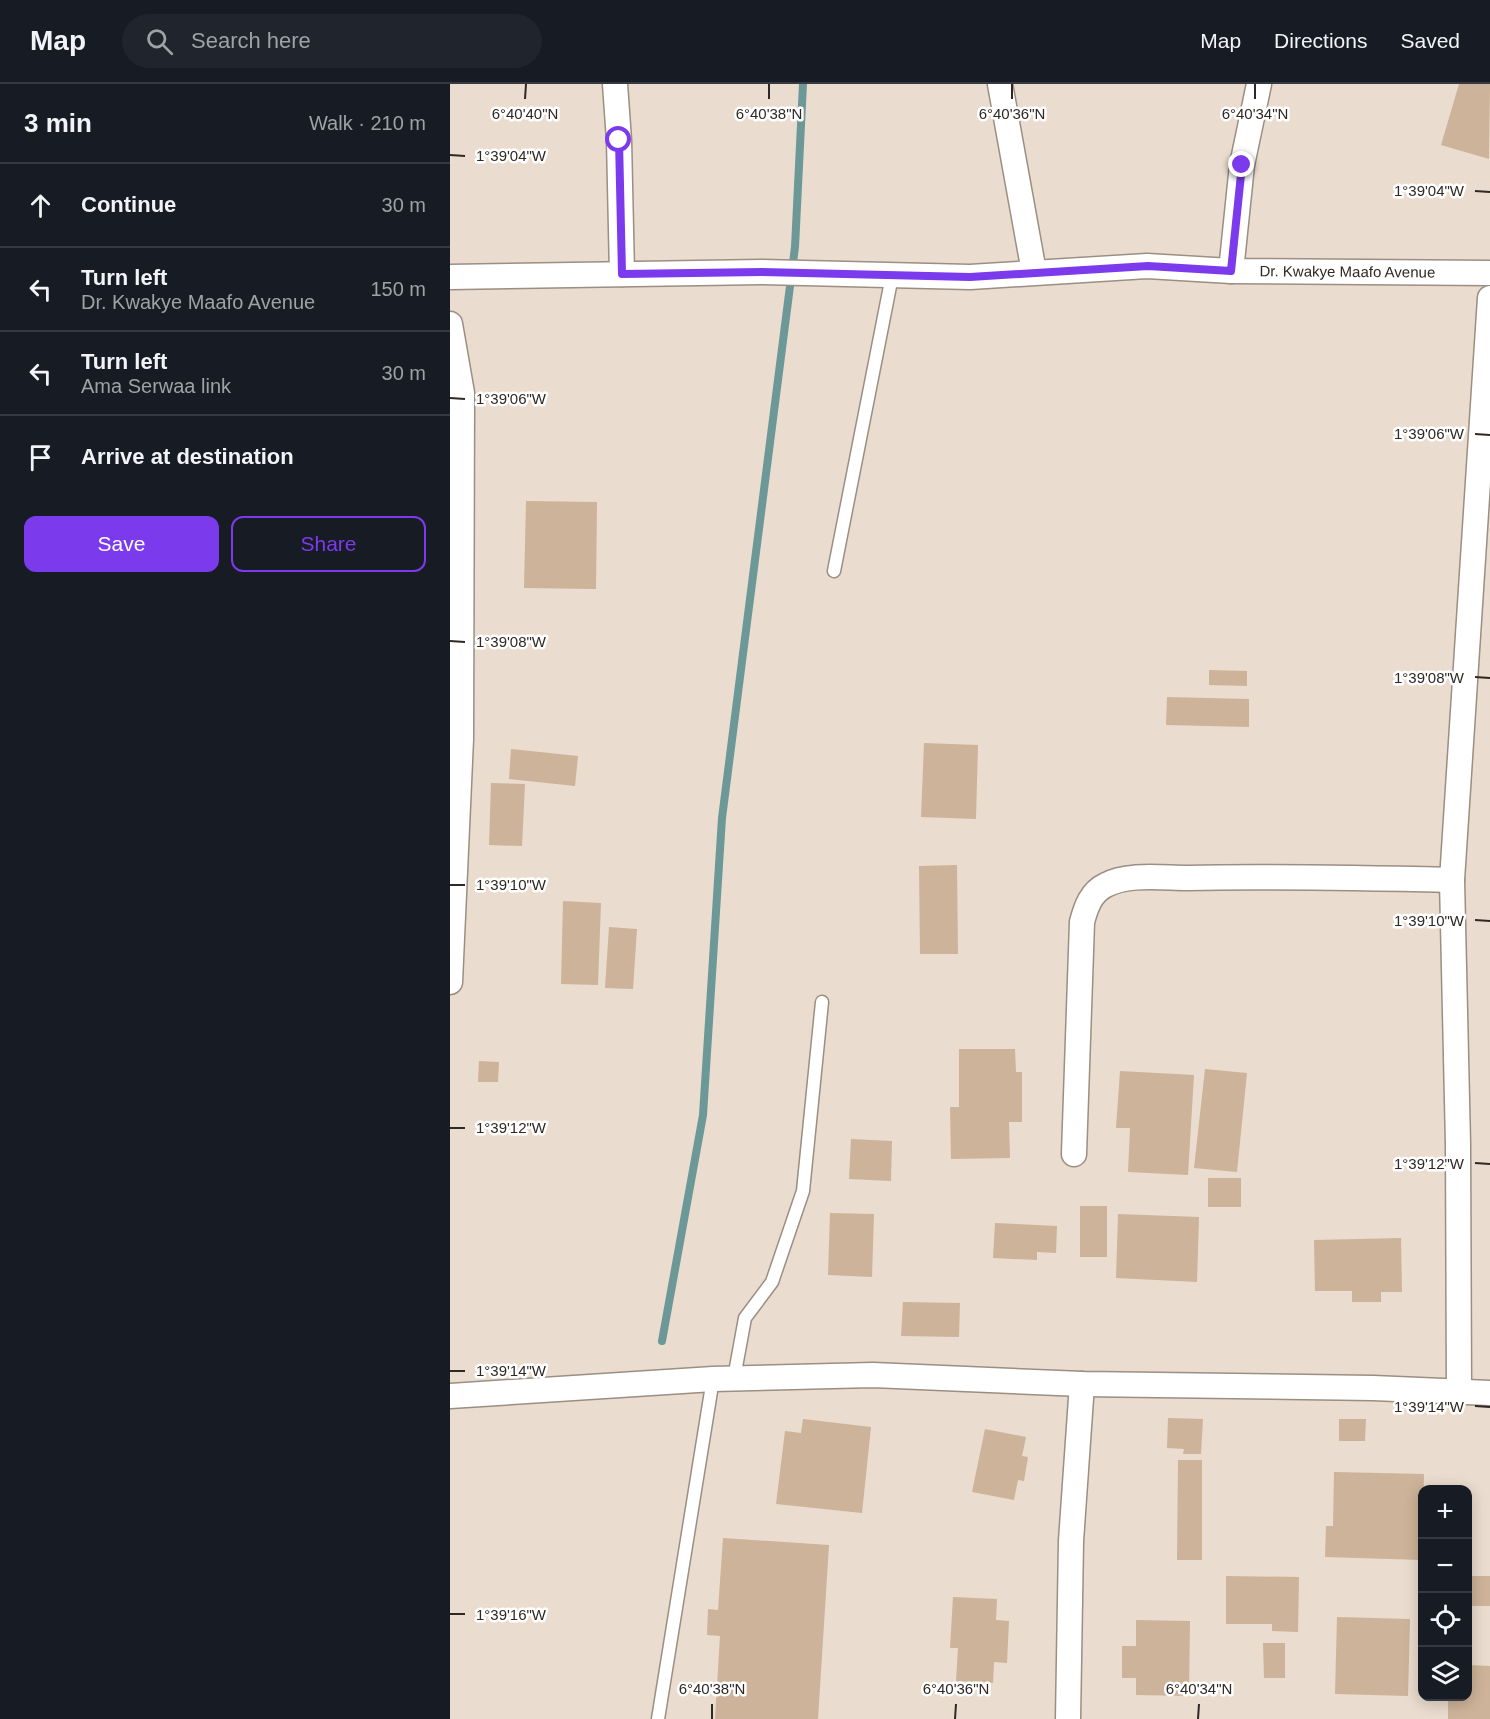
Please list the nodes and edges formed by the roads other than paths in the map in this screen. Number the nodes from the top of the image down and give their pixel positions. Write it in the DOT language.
graph roads {
  1 [pos="615,84"];
  2 [pos="1000,84"];
  3 [pos="1259,84"];
  4 [pos="1231,271"];
  5 [pos="1034,272"];
  6 [pos="1490,273"];
  7 [pos="622,274"];
  8 [pos="892,276"];
  9 [pos="450,277"];
  10 [pos="1490,298"];
  11 [pos="450,324"];
  12 [pos="834,571"];
  13 [pos="1452,880"];
  14 [pos="450,982"];
  15 [pos="822,1002"];
  16 [pos="1074,1155"];
  17 [pos="724,1379"];
  18 [pos="1082,1384"];
  19 [pos="1459,1391"];
  20 [pos="1490,1393"];
  21 [pos="450,1396"];
  22 [pos="658,1719"];
  23 [pos="1068,1719"];
  1 -- 7 [label="street"];
  2 -- 5 [label="street"];
  3 -- 4 [label="street"];
  4 -- 5 [label="street, Dr. Kwakye Maafo Avenue"];
  4 -- 6 [label="street, Dr. Kwakye Maafo Avenue"];
  5 -- 8 [label="street, Dr. Kwakye Maafo Avenue"];
  7 -- 8 [label="street, Dr. Kwakye Maafo Avenue"];
  7 -- 9 [label="street, Dr. Kwakye Maafo Avenue"];
  8 -- 12 [label="lane"];
  10 -- 13 [label="street"];
  11 -- 14 [label="street"];
  13 -- 16 [label="street"];
  13 -- 19 [label="street"];
  15 -- 17 [label="lane"];
  17 -- 18 [label="street"];
  17 -- 21 [label="street"];
  17 -- 22 [label="lane"];
  18 -- 19 [label="street"];
  18 -- 23 [label="street"];
  19 -- 20 [label="street"];
}
